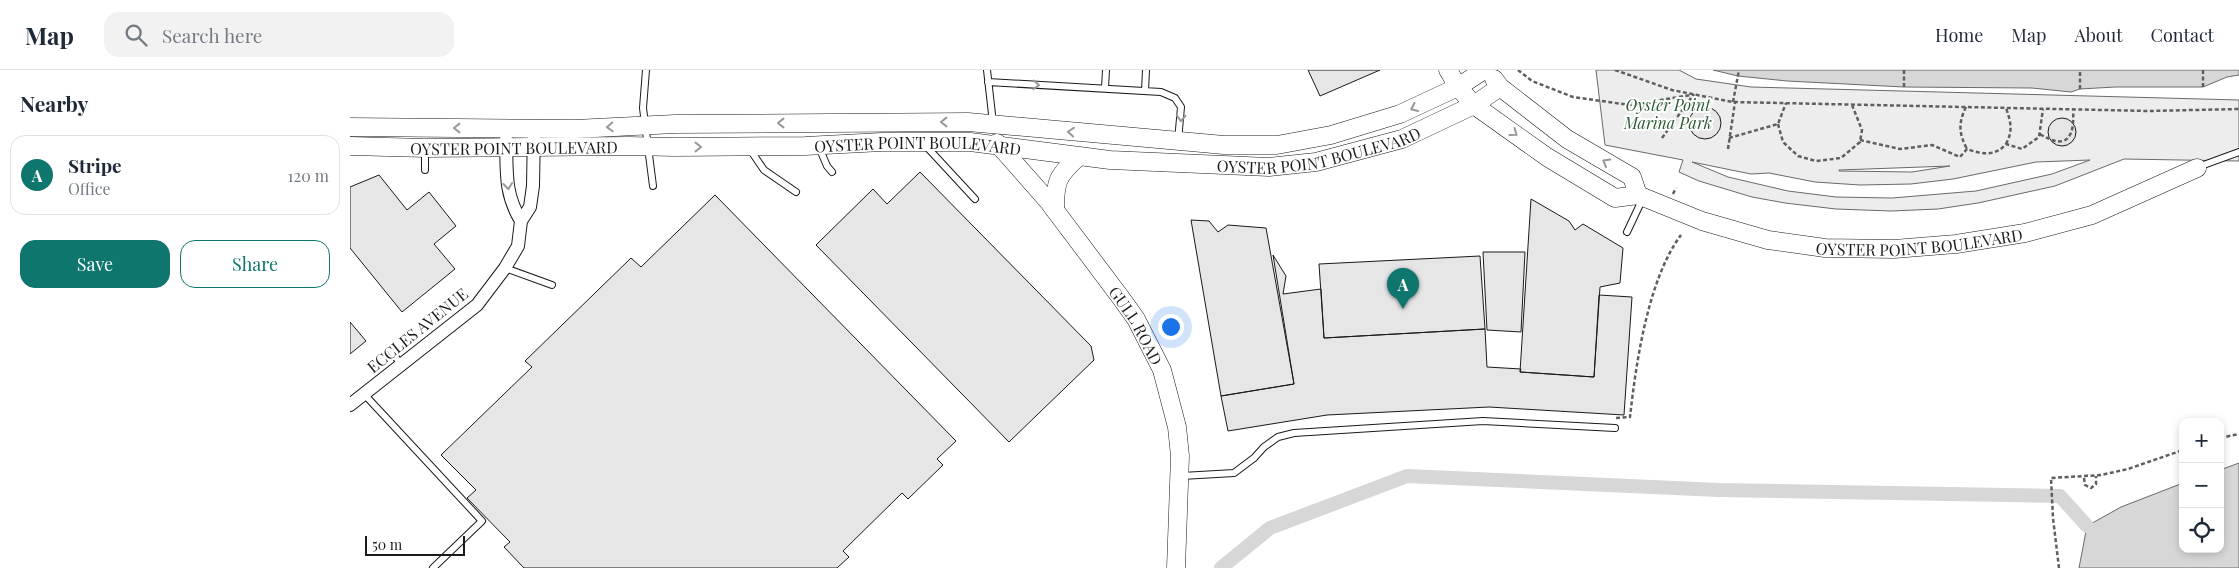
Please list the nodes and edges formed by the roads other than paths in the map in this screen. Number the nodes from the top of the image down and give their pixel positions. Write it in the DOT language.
graph roads {
  1 [pos="646,70"];
  2 [pos="987,70"];
  3 [pos="1106,70"];
  4 [pos="1146,70"];
  5 [pos="1448,70"];
  6 [pos="1485,70"];
  7 [pos="988,82"];
  8 [pos="1458,87"];
  9 [pos="1500,87"];
  10 [pos="1105,88"];
  11 [pos="1145,91"];
  12 [pos="1474,106"];
  13 [pos="992,123"];
  14 [pos="645,125"];
  15 [pos="350,126"];
  16 [pos="506,128"];
  17 [pos="534,128"];
  18 [pos="922,142"];
  19 [pos="1178,142"];
  20 [pos="819,145"];
  21 [pos="350,146"];
  22 [pos="649,146"];
  23 [pos="998,146"];
  24 [pos="506,147"];
  25 [pos="534,147"];
  26 [pos="749,147"];
  27 [pos="425,148"];
  28 [pos="2239,152"];
  29 [pos="1078,157"];
  30 [pos="2197,168"];
  31 [pos="425,170"];
  32 [pos="832,172"];
  33 [pos="653,186"];
  34 [pos="796,192"];
  35 [pos="1641,196"];
  36 [pos="975,199"];
  37 [pos="1055,210"];
  38 [pos="521,221"];
  39 [pos="1627,232"];
  40 [pos="505,268"];
  41 [pos="552,285"];
  42 [pos="390,350"];
  43 [pos="401,364"];
  44 [pos="364,394"];
  45 [pos="350,405"];
  46 [pos="1615,428"];
  47 [pos="1180,476"];
  48 [pos="434,568"];
  49 [pos="1176,568"];
  1 -- 14 [label="lane"];
  2 -- 7 [label="lane"];
  3 -- 10 [label="lane"];
  4 -- 11 [label="lane"];
  5 -- 8 [label="street, OYSTER POINT BOULEVARD"];
  6 -- 8 [label="street, OYSTER POINT BOULEVARD"];
  6 -- 9 [label="street, OYSTER POINT BOULEVARD"];
  7 -- 10 [label="lane, one-way"];
  7 -- 13 [label="lane"];
  8 -- 12 [label="street, OYSTER POINT BOULEVARD"];
  8 -- 19 [label="street, OYSTER POINT BOULEVARD, one-way"];
  9 -- 12 [label="street, OYSTER POINT BOULEVARD"];
  35 -- 9 [label="street, OYSTER POINT BOULEVARD, one-way"];
  10 -- 11 [label="lane"];
  11 -- 19 [label="lane, one-way"];
  12 -- 29 [label="street, OYSTER POINT BOULEVARD"];
  12 -- 35 [label="street, OYSTER POINT BOULEVARD, one-way"];
  13 -- 14 [label="street, OYSTER POINT BOULEVARD, one-way"];
  19 -- 13 [label="street, OYSTER POINT BOULEVARD, one-way"];
  13 -- 23 [label="street"];
  14 -- 17 [label="street, OYSTER POINT BOULEVARD, one-way"];
  14 -- 22 [label="lane"];
  16 -- 15 [label="street, OYSTER POINT BOULEVARD, one-way"];
  16 -- 17 [label="street, OYSTER POINT BOULEVARD"];
  16 -- 24 [label="street"];
  17 -- 25 [label="street, ECCLES AVENUE"];
  18 -- 20 [label="street, OYSTER POINT BOULEVARD"];
  18 -- 23 [label="street, OYSTER POINT BOULEVARD"];
  18 -- 36 [label="lane"];
  20 -- 26 [label="street, OYSTER POINT BOULEVARD"];
  20 -- 32 [label="lane"];
  21 -- 27 [label="street, OYSTER POINT BOULEVARD"];
  22 -- 25 [label="street, OYSTER POINT BOULEVARD"];
  22 -- 26 [label="street, OYSTER POINT BOULEVARD, one-way"];
  22 -- 33 [label="lane"];
  23 -- 29 [label="street, OYSTER POINT BOULEVARD"];
  23 -- 37 [label="street, GULL ROAD"];
  24 -- 25 [label="street, OYSTER POINT BOULEVARD"];
  24 -- 27 [label="street, OYSTER POINT BOULEVARD"];
  24 -- 38 [label="street, one-way"];
  25 -- 38 [label="street, ECCLES AVENUE"];
  26 -- 34 [label="lane"];
  27 -- 31 [label="lane"];
  28 -- 30 [label="lane"];
  29 -- 37 [label="street"];
  30 -- 35 [label="street, OYSTER POINT BOULEVARD"];
  35 -- 39 [label="lane"];
  37 -- 47 [label="street, GULL ROAD"];
  38 -- 40 [label="street, ECCLES AVENUE"];
  40 -- 41 [label="lane"];
  40 -- 43 [label="street, ECCLES AVENUE"];
  42 -- 43 [label="lane"];
  43 -- 44 [label="street, ECCLES AVENUE"];
  44 -- 45 [label="street, ECCLES AVENUE"];
  44 -- 48 [label="lane"];
  46 -- 47 [label="lane"];
  47 -- 49 [label="street, GULL ROAD"];
}
